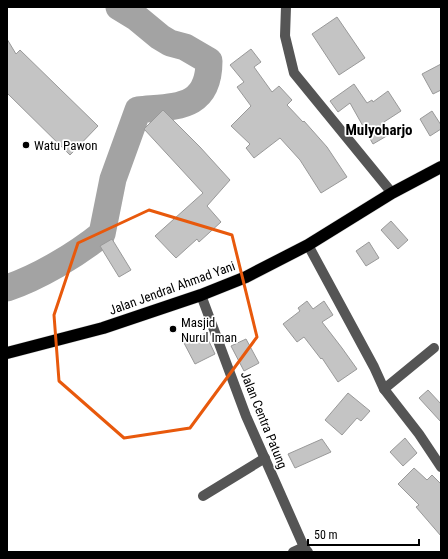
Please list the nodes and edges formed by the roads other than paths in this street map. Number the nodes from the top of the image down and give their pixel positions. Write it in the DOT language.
graph roads {
  1 [pos="286,7"];
  2 [pos="441,167"];
  3 [pos="392,193"];
  4 [pos="308,245"];
  5 [pos="201,295"];
  6 [pos="434,348"];
  7 [pos="7,353"];
  8 [pos="384,389"];
  9 [pos="265,458"];
  10 [pos="441,467"];
  11 [pos="203,496"];
  12 [pos="306,550"];
  13 [pos="293,552"];
  1 -- 3 [label="street"];
  2 -- 3 [label="highway, Jalan Jendral Ahmad Yani"];
  3 -- 4 [label="highway, Jalan Jendral Ahmad Yani"];
  4 -- 5 [label="highway, Jalan Jendral Ahmad Yani"];
  4 -- 8 [label="street"];
  5 -- 7 [label="highway, Jalan Jendral Ahmad Yani"];
  5 -- 9 [label="street, Jalan Centra Patung"];
  6 -- 8 [label="street"];
  8 -- 10 [label="street"];
  9 -- 11 [label="street"];
  9 -- 12 [label="street, Jalan Centra Patung"];
  12 -- 13 [label="street"];
}
